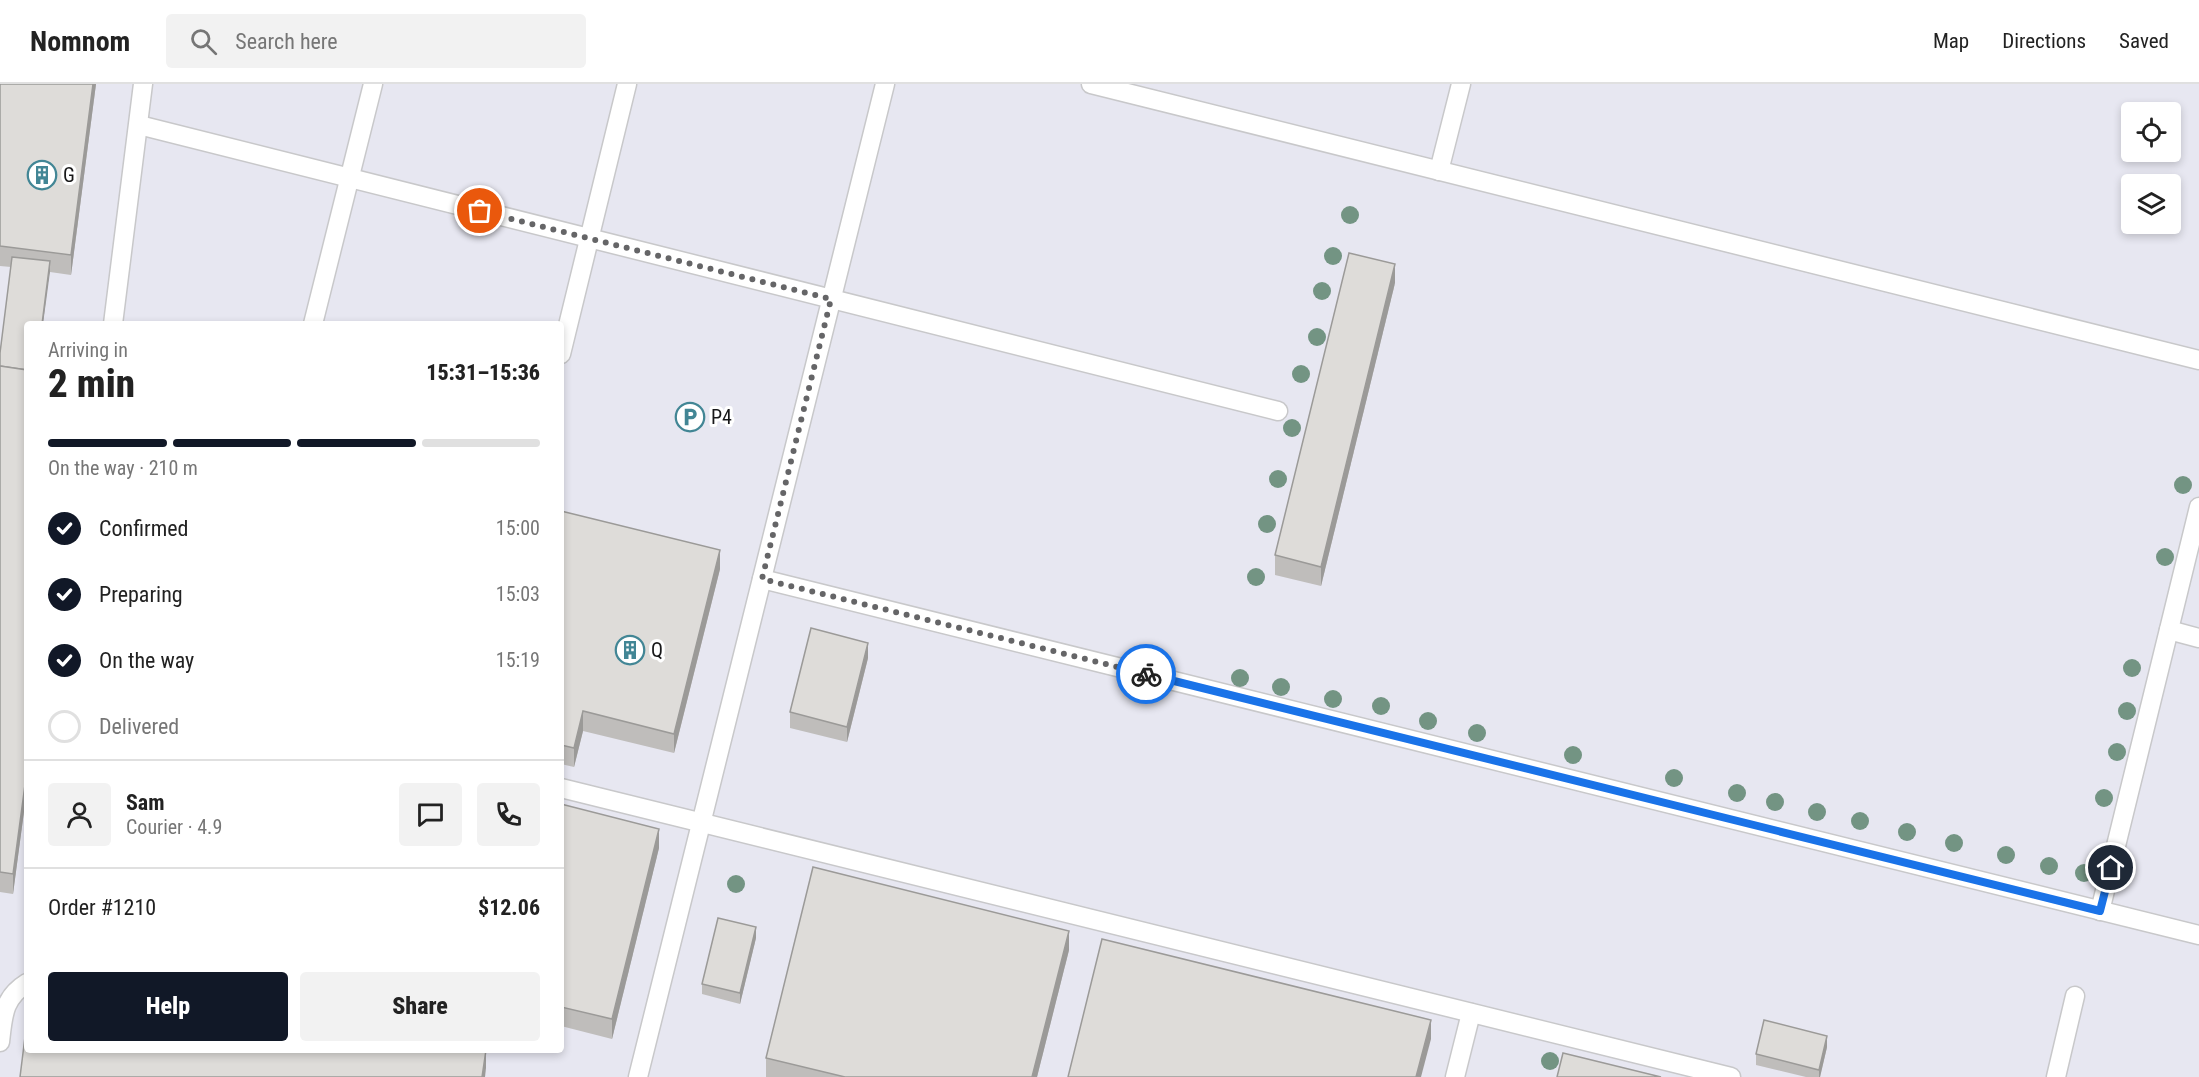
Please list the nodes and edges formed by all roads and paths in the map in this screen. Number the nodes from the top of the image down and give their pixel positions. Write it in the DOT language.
graph roads {
  1 [pos="143,84"];
  2 [pos="373,84"];
  3 [pos="627,84"];
  4 [pos="885,84"];
  5 [pos="1091,84"];
  6 [pos="1461,84"];
  7 [pos="1134,89"];
  8 [pos="139,125"];
  9 [pos="1439,171"];
  10 [pos="350,178"];
  11 [pos="589,238"];
  12 [pos="831,299"];
  13 [pos="113,321"];
  14 [pos="314,321"];
  15 [pos="564,342"];
  16 [pos="2199,360"];
  17 [pos="1278,411"];
  18 [pos="2199,507"];
  19 [pos="762,579"];
  20 [pos="2169,630"];
  21 [pos="2199,638"];
  22 [pos="564,789"];
  23 [pos="701,823"];
  24 [pos="2100,911"];
  25 [pos="2199,936"];
  26 [pos="24,985"];
  27 [pos="2075,996"];
  28 [pos="1471,1013"];
  29 [pos="0,1042"];
  30 [pos="643,1076"];
  31 [pos="1455,1077"];
  32 [pos="1731,1077"];
  33 [pos="2056,1077"];
  1 -- 8 [label="lane"];
  2 -- 10 [label="lane"];
  3 -- 11 [label="lane"];
  4 -- 12 [label="lane"];
  5 -- 7 [label="lane"];
  6 -- 9 [label="lane"];
  7 -- 9 [label="lane"];
  8 -- 10 [label="lane"];
  8 -- 13 [label="lane"];
  9 -- 16 [label="lane"];
  10 -- 11 [label="lane"];
  10 -- 14 [label="lane"];
  11 -- 12 [label="lane"];
  11 -- 15 [label="lane"];
  12 -- 17 [label="lane"];
  12 -- 19 [label="lane"];
  18 -- 20 [label="lane"];
  19 -- 23 [label="lane"];
  19 -- 24 [label="lane"];
  20 -- 21 [label="lane"];
  20 -- 24 [label="lane"];
  22 -- 23 [label="lane"];
  23 -- 28 [label="lane"];
  23 -- 30 [label="lane"];
  24 -- 25 [label="lane"];
  26 -- 29 [label="lane"];
  27 -- 33 [label="lane"];
  28 -- 31 [label="lane"];
  28 -- 32 [label="lane"];
}
